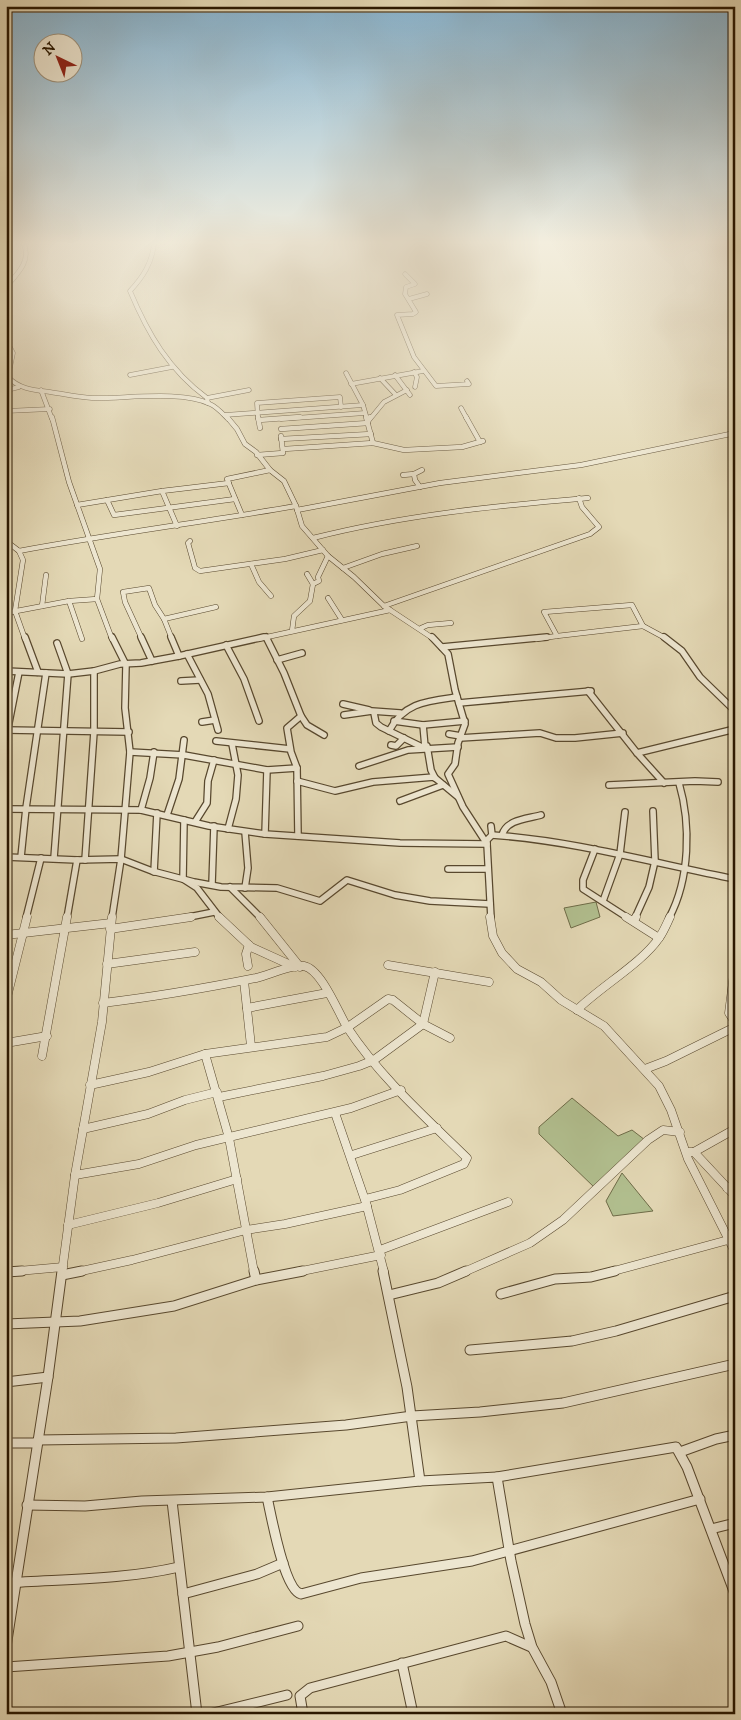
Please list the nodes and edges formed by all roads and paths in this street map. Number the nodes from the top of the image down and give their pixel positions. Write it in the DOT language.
graph roads {
  1 [pos="146,324"];
  2 [pos="402,324"];
  3 [pos="6,340"];
  4 [pos="172,367"];
  5 [pos="423,371"];
  6 [pos="414,372"];
  7 [pos="346,373"];
  8 [pos="130,375"];
  9 [pos="396,375"];
  10 [pos="380,378"];
  11 [pos="8,380"];
  12 [pos="467,381"];
  13 [pos="351,384"];
  14 [pos="19,387"];
  15 [pos="415,387"];
  16 [pos="41,390"];
  17 [pos="249,390"];
  18 [pos="407,390"];
  19 [pos="396,395"];
  20 [pos="410,395"];
  21 [pos="6,397"];
  22 [pos="292,400"];
  23 [pos="208,401"];
  24 [pos="363,405"];
  25 [pos="347,406"];
  26 [pos="341,407"];
  27 [pos="461,408"];
  28 [pos="50,409"];
  29 [pos="295,410"];
  30 [pos="6,411"];
  31 [pos="276,411"];
  32 [pos="259,412"];
  33 [pos="365,414"];
  34 [pos="225,415"];
  35 [pos="350,415"];
  36 [pos="259,420"];
  37 [pos="278,420"];
  38 [pos="368,423"];
  39 [pos="260,428"];
  40 [pos="281,429"];
  41 [pos="735,433"];
  42 [pos="371,434"];
  43 [pos="282,439"];
  44 [pos="373,443"];
  45 [pos="284,449"];
  46 [pos="258,455"];
  47 [pos="270,470"];
  48 [pos="422,470"];
  49 [pos="414,474"];
  50 [pos="403,475"];
  51 [pos="229,483"];
  52 [pos="420,487"];
  53 [pos="162,491"];
  54 [pos="579,498"];
  55 [pos="588,498"];
  56 [pos="235,499"];
  57 [pos="107,500"];
  58 [pos="77,505"];
  59 [pos="169,508"];
  60 [pos="297,508"];
  61 [pos="242,515"];
  62 [pos="177,526"];
  63 [pos="88,538"];
  64 [pos="313,538"];
  65 [pos="6,541"];
  66 [pos="190,541"];
  67 [pos="418,546"];
  68 [pos="322,550"];
  69 [pos="19,551"];
  70 [pos="328,556"];
  71 [pos="251,564"];
  72 [pos="343,568"];
  73 [pos="307,574"];
  74 [pos="46,575"];
  75 [pos="313,584"];
  76 [pos="271,596"];
  77 [pos="97,598"];
  78 [pos="328,598"];
  79 [pos="69,601"];
  80 [pos="42,606"];
  81 [pos="384,606"];
  82 [pos="216,607"];
  83 [pos="390,610"];
  84 [pos="15,611"];
  85 [pos="6,612"];
  86 [pos="164,619"];
  87 [pos="342,620"];
  88 [pos="451,623"];
  89 [pos="643,626"];
  90 [pos="420,628"];
  91 [pos="292,631"];
  92 [pos="266,637"];
  93 [pos="557,637"];
  94 [pos="82,639"];
  95 [pos="57,643"];
  96 [pos="226,645"];
  97 [pos="442,647"];
  98 [pos="302,653"];
  99 [pos="187,654"];
  100 [pos="179,656"];
  101 [pos="277,660"];
  102 [pos="152,661"];
  103 [pos="126,665"];
  104 [pos="6,671"];
  105 [pos="94,671"];
  106 [pos="19,672"];
  107 [pos="38,672"];
  108 [pos="46,673"];
  109 [pos="68,674"];
  110 [pos="200,680"];
  111 [pos="181,681"];
  112 [pos="458,700"];
  113 [pos="426,703"];
  114 [pos="343,704"];
  115 [pos="735,711"];
  116 [pos="373,712"];
  117 [pos="425,712"];
  118 [pos="400,713"];
  119 [pos="344,715"];
  120 [pos="301,716"];
  121 [pos="215,720"];
  122 [pos="259,721"];
  123 [pos="394,721"];
  124 [pos="464,721"];
  125 [pos="202,722"];
  126 [pos="423,725"];
  127 [pos="735,729"];
  128 [pos="7,730"];
  129 [pos="218,730"];
  130 [pos="37,731"];
  131 [pos="64,731"];
  132 [pos="389,731"];
  133 [pos="94,732"];
  134 [pos="129,732"];
  135 [pos="623,733"];
  136 [pos="449,734"];
  137 [pos="324,735"];
  138 [pos="460,737"];
  139 [pos="6,738"];
  140 [pos="404,738"];
  141 [pos="184,740"];
  142 [pos="216,741"];
  143 [pos="232,744"];
  144 [pos="392,745"];
  145 [pos="424,746"];
  146 [pos="458,747"];
  147 [pos="290,749"];
  148 [pos="130,752"];
  149 [pos="154,752"];
  150 [pos="637,753"];
  151 [pos="184,755"];
  152 [pos="214,760"];
  153 [pos="236,764"];
  154 [pos="359,766"];
  155 [pos="297,768"];
  156 [pos="267,770"];
  157 [pos="448,774"];
  158 [pos="436,778"];
  159 [pos="297,781"];
  160 [pos="718,782"];
  161 [pos="664,783"];
  162 [pos="679,783"];
  163 [pos="443,785"];
  164 [pos="609,786"];
  165 [pos="459,798"];
  166 [pos="400,801"];
  167 [pos="26,808"];
  168 [pos="6,809"];
  169 [pos="59,809"];
  170 [pos="88,809"];
  171 [pos="125,809"];
  172 [pos="141,810"];
  173 [pos="653,811"];
  174 [pos="625,812"];
  175 [pos="157,813"];
  176 [pos="541,815"];
  177 [pos="167,816"];
  178 [pos="184,820"];
  179 [pos="195,822"];
  180 [pos="214,826"];
  181 [pos="491,826"];
  182 [pos="228,829"];
  183 [pos="245,832"];
  184 [pos="266,834"];
  185 [pos="492,835"];
  186 [pos="502,835"];
  187 [pos="298,836"];
  188 [pos="487,844"];
  189 [pos="594,849"];
  190 [pos="620,854"];
  191 [pos="6,857"];
  192 [pos="21,857"];
  193 [pos="41,858"];
  194 [pos="54,858"];
  195 [pos="121,859"];
  196 [pos="77,860"];
  197 [pos="85,860"];
  198 [pos="655,862"];
  199 [pos="684,867"];
  200 [pos="448,869"];
  201 [pos="488,869"];
  202 [pos="154,872"];
  203 [pos="183,879"];
  204 [pos="735,879"];
  205 [pos="212,884"];
  206 [pos="230,887"];
  207 [pos="245,888"];
  208 [pos="602,902"];
  209 [pos="490,904"];
  210 [pos="214,912"];
  211 [pos="634,921"];
  212 [pos="111,926"];
  213 [pos="65,927"];
  214 [pos="22,934"];
  215 [pos="6,936"];
  216 [pos="659,938"];
  217 [pos="249,945"];
  218 [pos="195,952"];
  219 [pos="107,964"];
  220 [pos="388,965"];
  221 [pos="248,966"];
  222 [pos="735,966"];
  223 [pos="297,967"];
  224 [pos="435,972"];
  225 [pos="244,981"];
  226 [pos="489,982"];
  227 [pos="327,993"];
  228 [pos="6,1001"];
  229 [pos="103,1003"];
  230 [pos="247,1008"];
  231 [pos="577,1010"];
  232 [pos="735,1022"];
  233 [pos="423,1024"];
  234 [pos="348,1027"];
  235 [pos="735,1027"];
  236 [pos="47,1036"];
  237 [pos="450,1038"];
  238 [pos="6,1043"];
  239 [pos="251,1046"];
  240 [pos="205,1054"];
  241 [pos="42,1056"];
  242 [pos="374,1060"];
  243 [pos="645,1069"];
  244 [pos="90,1085"];
  245 [pos="401,1090"];
  246 [pos="218,1095"];
  247 [pos="335,1113"];
  248 [pos="438,1128"];
  249 [pos="83,1129"];
  250 [pos="735,1129"];
  251 [pos="680,1132"];
  252 [pos="229,1138"];
  253 [pos="690,1152"];
  254 [pos="352,1155"];
  255 [pos="75,1175"];
  256 [pos="237,1179"];
  257 [pos="731,1187"];
  258 [pos="735,1196"];
  259 [pos="366,1202"];
  260 [pos="508,1202"];
  261 [pos="68,1225"];
  262 [pos="246,1230"];
  263 [pos="728,1240"];
  264 [pos="735,1252"];
  265 [pos="381,1253"];
  266 [pos="62,1271"];
  267 [pos="6,1272"];
  268 [pos="256,1280"];
  269 [pos="389,1294"];
  270 [pos="501,1294"];
  271 [pos="735,1296"];
  272 [pos="55,1322"];
  273 [pos="6,1324"];
  274 [pos="470,1350"];
  275 [pos="735,1364"];
  276 [pos="48,1377"];
  277 [pos="6,1382"];
  278 [pos="412,1416"];
  279 [pos="735,1435"];
  280 [pos="37,1441"];
  281 [pos="6,1443"];
  282 [pos="680,1452"];
  283 [pos="497,1477"];
  284 [pos="420,1481"];
  285 [pos="267,1497"];
  286 [pos="700,1499"];
  287 [pos="172,1501"];
  288 [pos="27,1505"];
  289 [pos="735,1523"];
  290 [pos="711,1529"];
  291 [pos="509,1551"];
  292 [pos="284,1563"];
  293 [pos="179,1567"];
  294 [pos="11,1582"];
  295 [pos="183,1594"];
  296 [pos="735,1594"];
  297 [pos="298,1626"];
  298 [pos="6,1647"];
  299 [pos="531,1647"];
  300 [pos="191,1652"];
  301 [pos="402,1662"];
  302 [pos="6,1667"];
  303 [pos="287,1695"];
  304 [pos="197,1714"];
  305 [pos="209,1714"];
  306 [pos="302,1714"];
  307 [pos="413,1714"];
  308 [pos="562,1714"];
  1 -- 4 [label="street"];
  2 -- 5 [label="street"];
  3 -- 11 [label="street"];
  4 -- 8 [label="street"];
  4 -- 23 [label="street"];
  5 -- 6 [label="street"];
  5 -- 12 [label="street"];
  6 -- 9 [label="street"];
  6 -- 15 [label="street"];
  7 -- 13 [label="street"];
  9 -- 10 [label="street"];
  9 -- 18 [label="street"];
  10 -- 13 [label="street"];
  10 -- 19 [label="street"];
  11 -- 14 [label="street"];
  13 -- 24 [label="street"];
  14 -- 16 [label="street"];
  14 -- 21 [label="street"];
  16 -- 23 [label="street"];
  16 -- 28 [label="street"];
  17 -- 23 [label="street"];
  18 -- 19 [label="street"];
  18 -- 20 [label="street"];
  19 -- 38 [label="street"];
  22 -- 26 [label="street"];
  22 -- 29 [label="street"];
  22 -- 32 [label="street"];
  23 -- 34 [label="street"];
  24 -- 25 [label="street"];
  24 -- 33 [label="street"];
  25 -- 26 [label="street"];
  25 -- 35 [label="street"];
  26 -- 29 [label="street"];
  27 -- 44 [label="street"];
  28 -- 30 [label="street"];
  28 -- 58 [label="street"];
  29 -- 31 [label="street"];
  31 -- 32 [label="street"];
  31 -- 37 [label="street"];
  32 -- 34 [label="street"];
  32 -- 36 [label="street"];
  33 -- 35 [label="street"];
  33 -- 38 [label="street"];
  34 -- 46 [label="street"];
  35 -- 37 [label="street"];
  36 -- 37 [label="street"];
  36 -- 39 [label="street"];
  37 -- 40 [label="street"];
  38 -- 40 [label="street"];
  38 -- 42 [label="street"];
  40 -- 43 [label="street"];
  41 -- 52 [label="street"];
  42 -- 43 [label="street"];
  42 -- 44 [label="street"];
  43 -- 45 [label="street"];
  44 -- 45 [label="street"];
  45 -- 46 [label="street"];
  46 -- 47 [label="street"];
  47 -- 51 [label="street"];
  47 -- 60 [label="street"];
  48 -- 49 [label="street"];
  49 -- 50 [label="street"];
  49 -- 52 [label="street"];
  51 -- 53 [label="street"];
  51 -- 56 [label="street"];
  52 -- 60 [label="street"];
  53 -- 57 [label="street"];
  53 -- 59 [label="street"];
  54 -- 55 [label="street"];
  54 -- 64 [label="street"];
  54 -- 81 [label="street"];
  56 -- 59 [label="street"];
  56 -- 61 [label="street"];
  57 -- 58 [label="street"];
  57 -- 59 [label="street"];
  58 -- 63 [label="street"];
  59 -- 62 [label="street"];
  60 -- 61 [label="street"];
  60 -- 64 [label="street"];
  61 -- 62 [label="street"];
  62 -- 63 [label="street"];
  63 -- 69 [label="street"];
  63 -- 77 [label="street"];
  64 -- 68 [label="street"];
  65 -- 69 [label="street"];
  66 -- 71 [label="street"];
  67 -- 72 [label="street"];
  68 -- 70 [label="street"];
  68 -- 71 [label="street"];
  69 -- 84 [label="street"];
  70 -- 72 [label="street"];
  70 -- 75 [label="street"];
  71 -- 76 [label="street"];
  72 -- 81 [label="street"];
  73 -- 75 [label="street"];
  74 -- 80 [label="street"];
  75 -- 91 [label="street"];
  77 -- 79 [label="street"];
  77 -- 103 [label="street"];
  78 -- 87 [label="street"];
  79 -- 80 [label="street"];
  79 -- 94 [label="street"];
  80 -- 84 [label="street"];
  81 -- 83 [label="street"];
  82 -- 86 [label="street"];
  83 -- 87 [label="street"];
  83 -- 90 [label="street"];
  84 -- 85 [label="street"];
  84 -- 107 [label="street"];
  86 -- 100 [label="street"];
  86 -- 102 [label="street"];
  87 -- 91 [label="street"];
  88 -- 90 [label="street"];
  89 -- 93 [label="street"];
  89 -- 93 [label="street"];
  89 -- 115 [label="street"];
  90 -- 97 [label="street"];
  91 -- 92 [label="street"];
  92 -- 96 [label="street"];
  92 -- 101 [label="street"];
  93 -- 97 [label="street"];
  95 -- 109 [label="street"];
  96 -- 99 [label="street"];
  96 -- 122 [label="street"];
  97 -- 112 [label="street"];
  98 -- 101 [label="street"];
  99 -- 100 [label="street"];
  99 -- 110 [label="street"];
  100 -- 102 [label="street"];
  101 -- 120 [label="street"];
  102 -- 103 [label="street"];
  103 -- 105 [label="street"];
  103 -- 134 [label="street"];
  104 -- 106 [label="street"];
  105 -- 109 [label="street"];
  105 -- 133 [label="street"];
  106 -- 107 [label="street"];
  106 -- 128 [label="street"];
  107 -- 108 [label="street"];
  108 -- 109 [label="street"];
  108 -- 130 [label="street"];
  109 -- 131 [label="street"];
  110 -- 111 [label="street"];
  110 -- 121 [label="street"];
  112 -- 113 [label="street"];
  112 -- 124 [label="street"];
  112 -- 135 [label="street"];
  113 -- 117 [label="street"];
  113 -- 118 [label="street"];
  114 -- 116 [label="street"];
  116 -- 118 [label="street"];
  116 -- 119 [label="street"];
  116 -- 132 [label="street"];
  118 -- 123 [label="street"];
  120 -- 137 [label="street"];
  120 -- 147 [label="street"];
  121 -- 125 [label="street"];
  121 -- 129 [label="street"];
  123 -- 126 [label="street"];
  123 -- 132 [label="street"];
  124 -- 126 [label="street"];
  124 -- 138 [label="street"];
  126 -- 145 [label="street"];
  127 -- 150 [label="street"];
  128 -- 130 [label="street"];
  128 -- 139 [label="street"];
  130 -- 131 [label="street"];
  130 -- 167 [label="street"];
  131 -- 133 [label="street"];
  131 -- 169 [label="street"];
  132 -- 140 [label="street"];
  133 -- 134 [label="street"];
  133 -- 170 [label="street"];
  134 -- 148 [label="street"];
  135 -- 138 [label="street"];
  135 -- 150 [label="street"];
  136 -- 138 [label="street"];
  138 -- 146 [label="street"];
  140 -- 144 [label="street"];
  140 -- 145 [label="street"];
  141 -- 151 [label="street"];
  142 -- 143 [label="street"];
  143 -- 147 [label="street"];
  143 -- 153 [label="street"];
  145 -- 146 [label="street"];
  145 -- 154 [label="street"];
  145 -- 158 [label="street"];
  146 -- 157 [label="street"];
  147 -- 155 [label="street"];
  148 -- 149 [label="street"];
  148 -- 171 [label="street"];
  149 -- 151 [label="street"];
  149 -- 172 [label="street"];
  150 -- 161 [label="street"];
  151 -- 152 [label="street"];
  151 -- 177 [label="street"];
  152 -- 153 [label="street"];
  152 -- 179 [label="street"];
  153 -- 156 [label="street"];
  153 -- 182 [label="street"];
  155 -- 156 [label="street"];
  155 -- 159 [label="street"];
  156 -- 184 [label="street"];
  157 -- 158 [label="street"];
  157 -- 165 [label="street"];
  158 -- 159 [label="street"];
  158 -- 163 [label="street"];
  159 -- 187 [label="street"];
  160 -- 162 [label="street"];
  161 -- 162 [label="street"];
  161 -- 164 [label="street"];
  162 -- 199 [label="street"];
  163 -- 165 [label="street"];
  163 -- 166 [label="street"];
  165 -- 188 [label="street"];
  167 -- 168 [label="street"];
  167 -- 169 [label="street"];
  167 -- 192 [label="street"];
  169 -- 170 [label="street"];
  169 -- 194 [label="street"];
  170 -- 171 [label="street"];
  170 -- 197 [label="street"];
  171 -- 172 [label="street"];
  171 -- 195 [label="street"];
  172 -- 175 [label="street"];
  173 -- 198 [label="street"];
  174 -- 190 [label="street"];
  175 -- 177 [label="street"];
  175 -- 202 [label="street"];
  176 -- 186 [label="street"];
  177 -- 178 [label="street"];
  178 -- 179 [label="street"];
  178 -- 203 [label="street"];
  179 -- 180 [label="street"];
  180 -- 182 [label="street"];
  180 -- 205 [label="street"];
  181 -- 185 [label="street"];
  182 -- 183 [label="street"];
  183 -- 184 [label="street"];
  183 -- 207 [label="street"];
  184 -- 187 [label="street"];
  185 -- 186 [label="street"];
  185 -- 188 [label="street"];
  186 -- 189 [label="street"];
  187 -- 188 [label="street"];
  188 -- 201 [label="street"];
  189 -- 190 [label="street"];
  189 -- 208 [label="street"];
  190 -- 198 [label="street"];
  190 -- 208 [label="street"];
  191 -- 192 [label="street"];
  192 -- 193 [label="street"];
  193 -- 194 [label="street"];
  193 -- 214 [label="street"];
  194 -- 196 [label="street"];
  195 -- 197 [label="street"];
  195 -- 202 [label="street"];
  195 -- 212 [label="street"];
  196 -- 197 [label="street"];
  196 -- 213 [label="street"];
  198 -- 199 [label="street"];
  198 -- 211 [label="street"];
  199 -- 204 [label="street"];
  199 -- 216 [label="street"];
  200 -- 201 [label="street"];
  201 -- 209 [label="street"];
  202 -- 203 [label="street"];
  203 -- 205 [label="street"];
  203 -- 210 [label="street"];
  205 -- 206 [label="street"];
  206 -- 207 [label="street"];
  206 -- 223 [label="street"];
  207 -- 209 [label="street"];
  208 -- 211 [label="street"];
  209 -- 231 [label="street"];
  210 -- 212 [label="street"];
  210 -- 217 [label="street"];
  211 -- 216 [label="street"];
  212 -- 213 [label="street"];
  212 -- 219 [label="street"];
  213 -- 214 [label="street"];
  213 -- 236 [label="street"];
  214 -- 215 [label="street"];
  214 -- 228 [label="street"];
  216 -- 231 [label="street"];
  217 -- 221 [label="street"];
  217 -- 223 [label="street"];
  218 -- 219 [label="street"];
  219 -- 229 [label="street"];
  220 -- 224 [label="street"];
  222 -- 232 [label="street"];
  223 -- 225 [label="street"];
  223 -- 227 [label="street"];
  224 -- 226 [label="street"];
  224 -- 233 [label="street"];
  225 -- 229 [label="street"];
  225 -- 230 [label="street"];
  227 -- 230 [label="street"];
  227 -- 234 [label="street"];
  229 -- 244 [label="street"];
  230 -- 239 [label="street"];
  231 -- 243 [label="street"];
  233 -- 234 [label="street"];
  233 -- 237 [label="street"];
  233 -- 242 [label="street"];
  234 -- 239 [label="street"];
  234 -- 242 [label="street"];
  235 -- 243 [label="street"];
  236 -- 238 [label="street"];
  236 -- 241 [label="street"];
  239 -- 240 [label="street"];
  240 -- 244 [label="street"];
  240 -- 246 [label="street"];
  242 -- 245 [label="street"];
  242 -- 246 [label="street"];
  243 -- 251 [label="street"];
  244 -- 249 [label="street"];
  245 -- 247 [label="street"];
  245 -- 248 [label="street"];
  246 -- 249 [label="street"];
  246 -- 252 [label="street"];
  247 -- 252 [label="street"];
  247 -- 254 [label="street"];
  248 -- 254 [label="street"];
  248 -- 259 [label="street"];
  249 -- 255 [label="street"];
  250 -- 253 [label="street"];
  251 -- 253 [label="street"];
  251 -- 269 [label="street"];
  252 -- 255 [label="street"];
  252 -- 256 [label="street"];
  253 -- 257 [label="street"];
  253 -- 263 [label="street"];
  254 -- 259 [label="street"];
  255 -- 261 [label="street"];
  256 -- 261 [label="street"];
  256 -- 262 [label="street"];
  257 -- 258 [label="street"];
  259 -- 262 [label="street"];
  259 -- 265 [label="street"];
  260 -- 265 [label="street"];
  261 -- 266 [label="street"];
  262 -- 266 [label="street"];
  262 -- 268 [label="street"];
  263 -- 264 [label="street"];
  263 -- 270 [label="street"];
  265 -- 268 [label="street"];
  265 -- 269 [label="street"];
  266 -- 267 [label="street"];
  266 -- 272 [label="street"];
  268 -- 272 [label="street"];
  269 -- 278 [label="street"];
  271 -- 274 [label="street"];
  272 -- 273 [label="street"];
  272 -- 276 [label="street"];
  275 -- 278 [label="street"];
  276 -- 277 [label="street"];
  276 -- 280 [label="street"];
  278 -- 280 [label="street"];
  278 -- 284 [label="street"];
  279 -- 282 [label="street"];
  280 -- 281 [label="street"];
  280 -- 288 [label="street"];
  282 -- 283 [label="street"];
  282 -- 286 [label="street"];
  283 -- 284 [label="street"];
  283 -- 291 [label="street"];
  284 -- 285 [label="street"];
  285 -- 287 [label="street"];
  285 -- 292 [label="street"];
  286 -- 290 [label="street"];
  286 -- 291 [label="street"];
  287 -- 288 [label="street"];
  287 -- 293 [label="street"];
  288 -- 294 [label="street"];
  289 -- 290 [label="street"];
  290 -- 296 [label="street"];
  291 -- 292 [label="street"];
  291 -- 299 [label="street"];
  292 -- 295 [label="street"];
  293 -- 294 [label="street"];
  293 -- 295 [label="street"];
  294 -- 298 [label="street"];
  295 -- 300 [label="street"];
  297 -- 300 [label="street"];
  299 -- 301 [label="street"];
  299 -- 308 [label="street"];
  300 -- 302 [label="street"];
  300 -- 304 [label="street"];
  301 -- 306 [label="street"];
  301 -- 307 [label="street"];
  303 -- 305 [label="street"];
}
